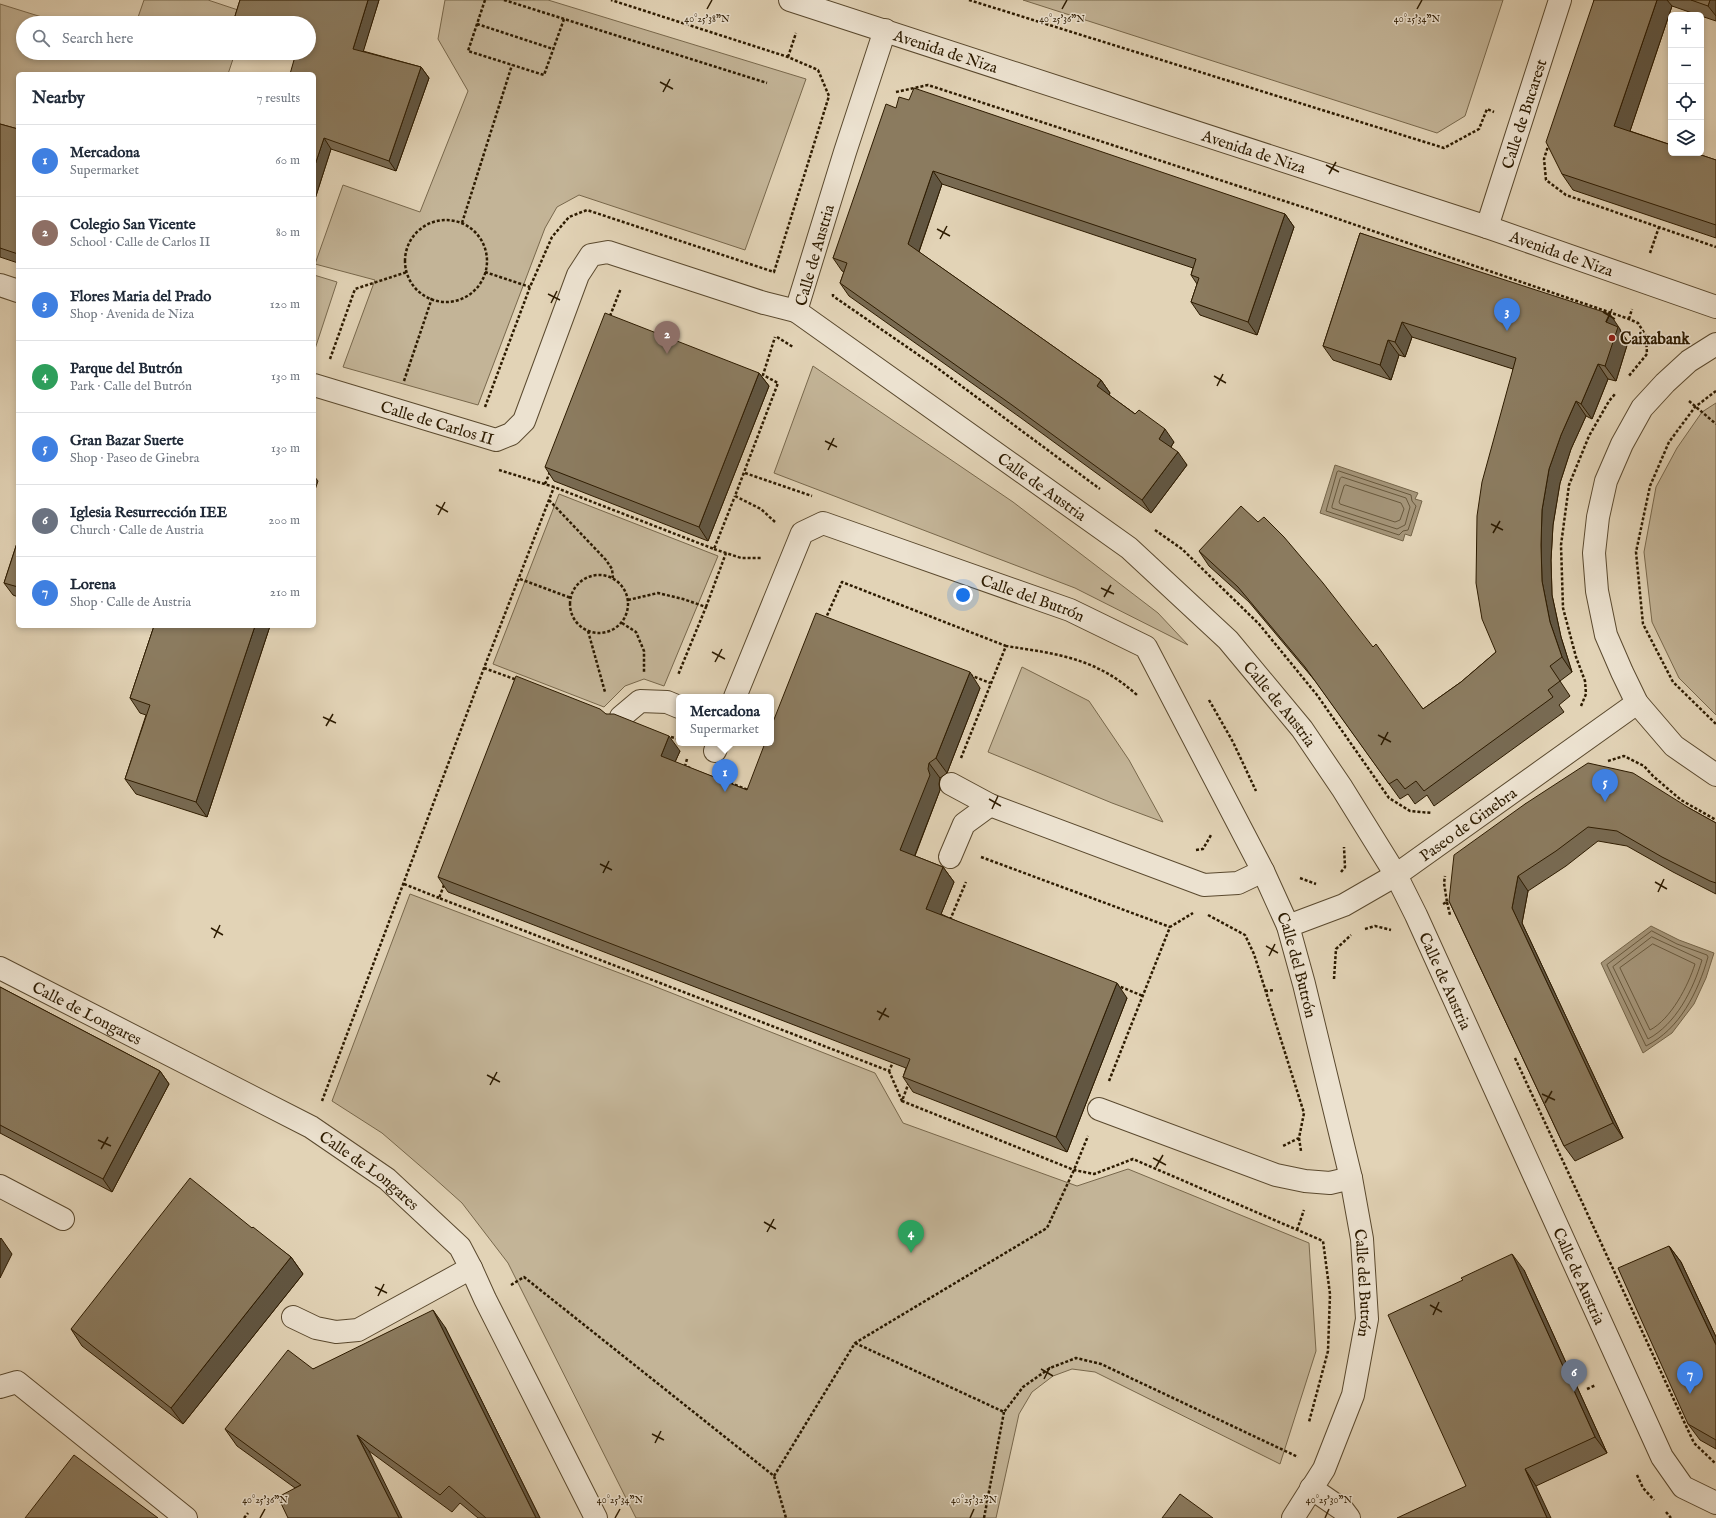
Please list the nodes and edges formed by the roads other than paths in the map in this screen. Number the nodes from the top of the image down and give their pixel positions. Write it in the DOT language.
graph roads {
  1 [pos="790,0"];
  2 [pos="1560,0"];
  3 [pos="885,30"];
  4 [pos="1487,227"];
  5 [pos="0,285"];
  6 [pos="16,290"];
  7 [pos="1716,308"];
  8 [pos="796,311"];
  9 [pos="1716,344"];
  10 [pos="316,386"];
  11 [pos="736,694"];
  12 [pos="1637,703"];
  13 [pos="676,706"];
  14 [pos="620,717"];
  15 [pos="1716,775"];
  16 [pos="951,784"];
  17 [pos="990,805"];
  18 [pos="950,857"];
  19 [pos="1262,871"];
  20 [pos="1396,875"];
  21 [pos="1288,926"];
  22 [pos="0,968"];
  23 [pos="1099,1109"];
  24 [pos="1351,1178"];
  25 [pos="0,1186"];
  26 [pos="63,1219"];
  27 [pos="471,1268"];
  28 [pos="293,1317"];
  29 [pos="0,1387"];
  30 [pos="1311,1488"];
  31 [pos="1716,1503"];
  32 [pos="186,1518"];
  33 [pos="596,1518"];
  34 [pos="1293,1518"];
  35 [pos="1349,1518"];
  1 -- 3 [label="street, Avenida de Niza"];
  2 -- 4 [label="street, Calle de Bucarest"];
  3 -- 4 [label="street, Avenida de Niza"];
  3 -- 8 [label="street, Calle de Austria"];
  4 -- 7 [label="street, Avenida de Niza"];
  5 -- 6 [label="street"];
  8 -- 10 [label="street, Calle de Carlos II"];
  8 -- 20 [label="street, Calle de Austria"];
  9 -- 12 [label="street"];
  11 -- 19 [label="street, Calle del Butrón"];
  12 -- 15 [label="street"];
  12 -- 20 [label="street, Paseo de Ginebra"];
  13 -- 14 [label="street"];
  16 -- 17 [label="street"];
  17 -- 18 [label="street"];
  17 -- 19 [label="street"];
  19 -- 21 [label="street, Calle del Butrón"];
  20 -- 21 [label="street, Paseo de Ginebra"];
  20 -- 31 [label="street, Calle de Austria"];
  21 -- 24 [label="street, Calle del Butrón"];
  22 -- 27 [label="street, Calle de Longares"];
  23 -- 24 [label="street"];
  24 -- 30 [label="street, Calle del Butrón"];
  25 -- 26 [label="street"];
  27 -- 28 [label="street"];
  27 -- 33 [label="street, Calle de Longares"];
  29 -- 32 [label="street"];
  30 -- 34 [label="street, Calle del Butrón"];
  30 -- 35 [label="street"];
}
